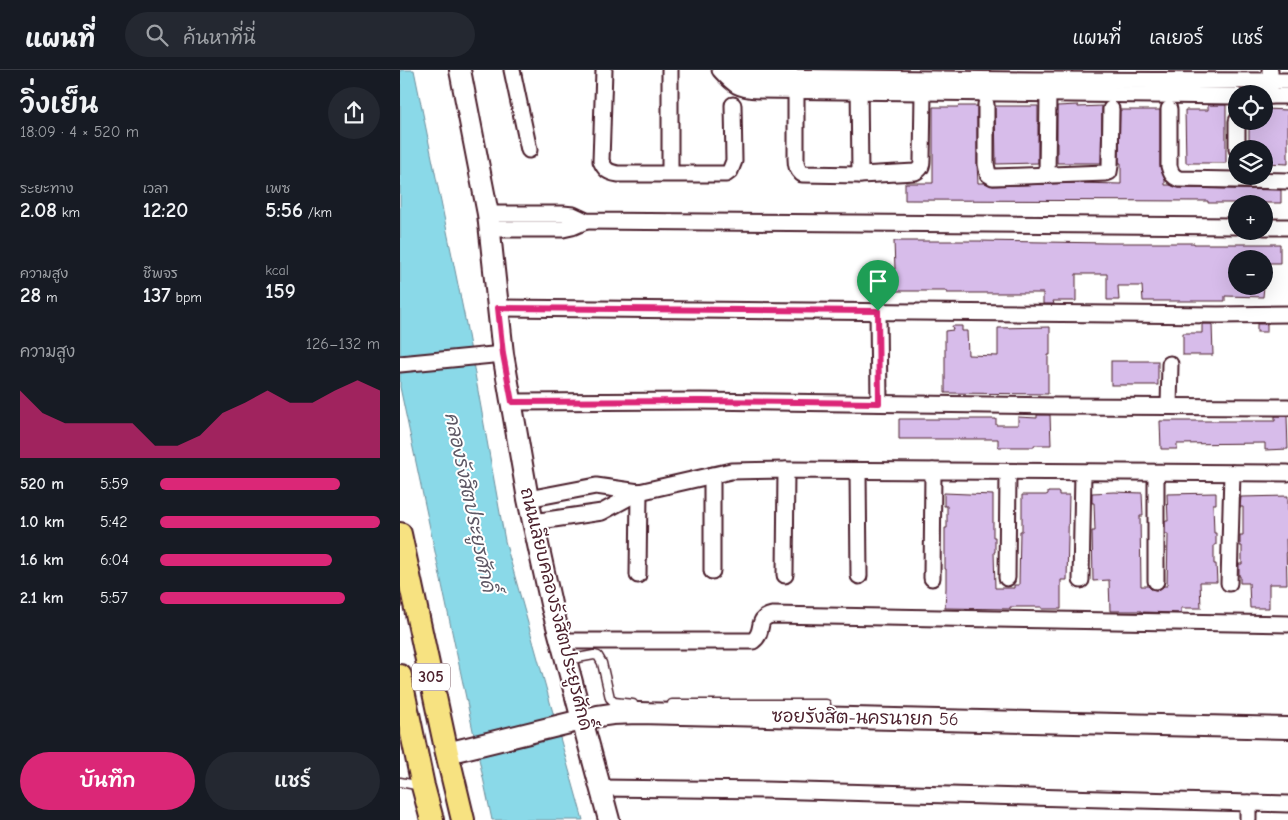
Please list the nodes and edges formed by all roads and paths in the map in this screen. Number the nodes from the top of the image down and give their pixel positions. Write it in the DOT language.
graph roads {
  1 [pos="460,70"];
  2 [pos="512,70"];
  3 [pos="604,70"];
  4 [pos="670,70"];
  5 [pos="720,70"];
  6 [pos="737,70"];
  7 [pos="1270,75"];
  8 [pos="859,80"];
  9 [pos="1203,81"];
  10 [pos="1288,81"];
  11 [pos="796,90"];
  12 [pos="923,92"];
  13 [pos="1228,92"];
  14 [pos="1048,94"];
  15 [pos="1228,95"];
  16 [pos="1273,96"];
  17 [pos="1288,96"];
  18 [pos="986,104"];
  19 [pos="733,105"];
  20 [pos="1169,108"];
  21 [pos="1111,109"];
  22 [pos="528,150"];
  23 [pos="670,173"];
  24 [pos="860,175"];
  25 [pos="1047,176"];
  26 [pos="1228,176"];
  27 [pos="1273,179"];
  28 [pos="1288,181"];
  29 [pos="488,221"];
  30 [pos="1228,226"];
  31 [pos="1273,226"];
  32 [pos="1288,227"];
  33 [pos="498,308"];
  34 [pos="878,311"];
  35 [pos="1288,314"];
  36 [pos="496,355"];
  37 [pos="400,364"];
  38 [pos="1170,364"];
  39 [pos="512,402"];
  40 [pos="879,403"];
  41 [pos="1169,406"];
  42 [pos="1288,407"];
  43 [pos="786,470"];
  44 [pos="858,471"];
  45 [pos="933,471"];
  46 [pos="1008,472"];
  47 [pos="1083,473"];
  48 [pos="1156,473"];
  49 [pos="1288,473"];
  50 [pos="1232,474"];
  51 [pos="712,475"];
  52 [pos="639,492"];
  53 [pos="528,499"];
  54 [pos="533,522"];
  55 [pos="400,534"];
  56 [pos="712,571"];
  57 [pos="638,575"];
  58 [pos="785,575"];
  59 [pos="859,576"];
  60 [pos="932,578"];
  61 [pos="1007,578"];
  62 [pos="1082,580"];
  63 [pos="1156,581"];
  64 [pos="1229,583"];
  65 [pos="1288,624"];
  66 [pos="564,650"];
  67 [pos="400,676"];
  68 [pos="403,703"];
  69 [pos="643,704"];
  70 [pos="661,704"];
  71 [pos="826,704"];
  72 [pos="580,721"];
  73 [pos="1288,728"];
  74 [pos="447,753"];
  75 [pos="400,782"];
  76 [pos="424,786"];
  77 [pos="601,788"];
  78 [pos="1248,803"];
  79 [pos="1288,804"];
  80 [pos="432,820"];
  81 [pos="462,820"];
  82 [pos="609,820"];
  83 [pos="1248,820"];
  1 -- 29 [label="street, ถนนเลียบคลองรังสิตประยูรศักดิ์"];
  2 -- 22 [label="street"];
  3 -- 23 [label="street"];
  4 -- 23 [label="street"];
  5 -- 11 [label="street"];
  6 -- 8 [label="street"];
  7 -- 9 [label="street"];
  7 -- 10 [label="street"];
  8 -- 9 [label="street"];
  8 -- 11 [label="street"];
  8 -- 12 [label="street"];
  8 -- 24 [label="street"];
  9 -- 13 [label="street"];
  11 -- 24 [label="street"];
  12 -- 14 [label="street"];
  12 -- 24 [label="street"];
  14 -- 15 [label="street"];
  14 -- 25 [label="street"];
  16 -- 17 [label="street"];
  18 -- 25 [label="street"];
  19 -- 23 [label="street"];
  20 -- 26 [label="street"];
  21 -- 25 [label="street"];
  27 -- 28 [label="street"];
  29 -- 30 [label="street"];
  29 -- 33 [label="street, ถนนเลียบคลองรังสิตประยูรศักดิ์"];
  31 -- 32 [label="street"];
  33 -- 34 [label="street"];
  33 -- 36 [label="street, ถนนเลียบคลองรังสิตประยูรศักดิ์"];
  34 -- 35 [label="street"];
  34 -- 40 [label="street"];
  36 -- 37 [label="street"];
  36 -- 39 [label="street, ถนนเลียบคลองรังสิตประยูรศักดิ์"];
  38 -- 41 [label="street"];
  39 -- 40 [label="street"];
  39 -- 53 [label="street, ถนนเลียบคลองรังสิตประยูรศักดิ์"];
  40 -- 41 [label="street"];
  41 -- 42 [label="street"];
  43 -- 44 [label="street"];
  43 -- 51 [label="street"];
  43 -- 58 [label="street"];
  44 -- 45 [label="street"];
  44 -- 59 [label="street"];
  45 -- 46 [label="street"];
  45 -- 60 [label="street"];
  46 -- 47 [label="street"];
  46 -- 61 [label="street"];
  47 -- 48 [label="street"];
  47 -- 62 [label="street"];
  48 -- 50 [label="street"];
  48 -- 63 [label="street"];
  49 -- 50 [label="street"];
  50 -- 64 [label="street"];
  51 -- 52 [label="street"];
  51 -- 56 [label="street"];
  52 -- 53 [label="street"];
  52 -- 54 [label="street"];
  52 -- 57 [label="street"];
  53 -- 54 [label="street, ถนนเลียบคลองรังสิตประยูรศักดิ์"];
  54 -- 66 [label="street, ถนนเลียบคลองรังสิตประยูรศักดิ์"];
  55 -- 74 [label="main road, 305"];
  65 -- 66 [label="street"];
  66 -- 69 [label="lane"];
  66 -- 72 [label="street, ถนนเลียบคลองรังสิตประยูรศักดิ์"];
  67 -- 68 [label="main road, 305"];
  68 -- 76 [label="main road, 305"];
  70 -- 71 [label="lane"];
  72 -- 73 [label="street, ซอยรังสิต-นครนายก 56"];
  72 -- 74 [label="street, ซอยรังสิต-นครนายก 56"];
  72 -- 77 [label="street, ถนนเลียบคลองรังสิตประยูรศักดิ์"];
  74 -- 81 [label="main road, 305"];
  75 -- 76 [label="lane"];
  76 -- 80 [label="main road, 305"];
  77 -- 78 [label="street"];
  77 -- 82 [label="street, ถนนเลียบคลองรังสิตประยูรศักดิ์"];
  78 -- 79 [label="street"];
  78 -- 83 [label="street"];
}
